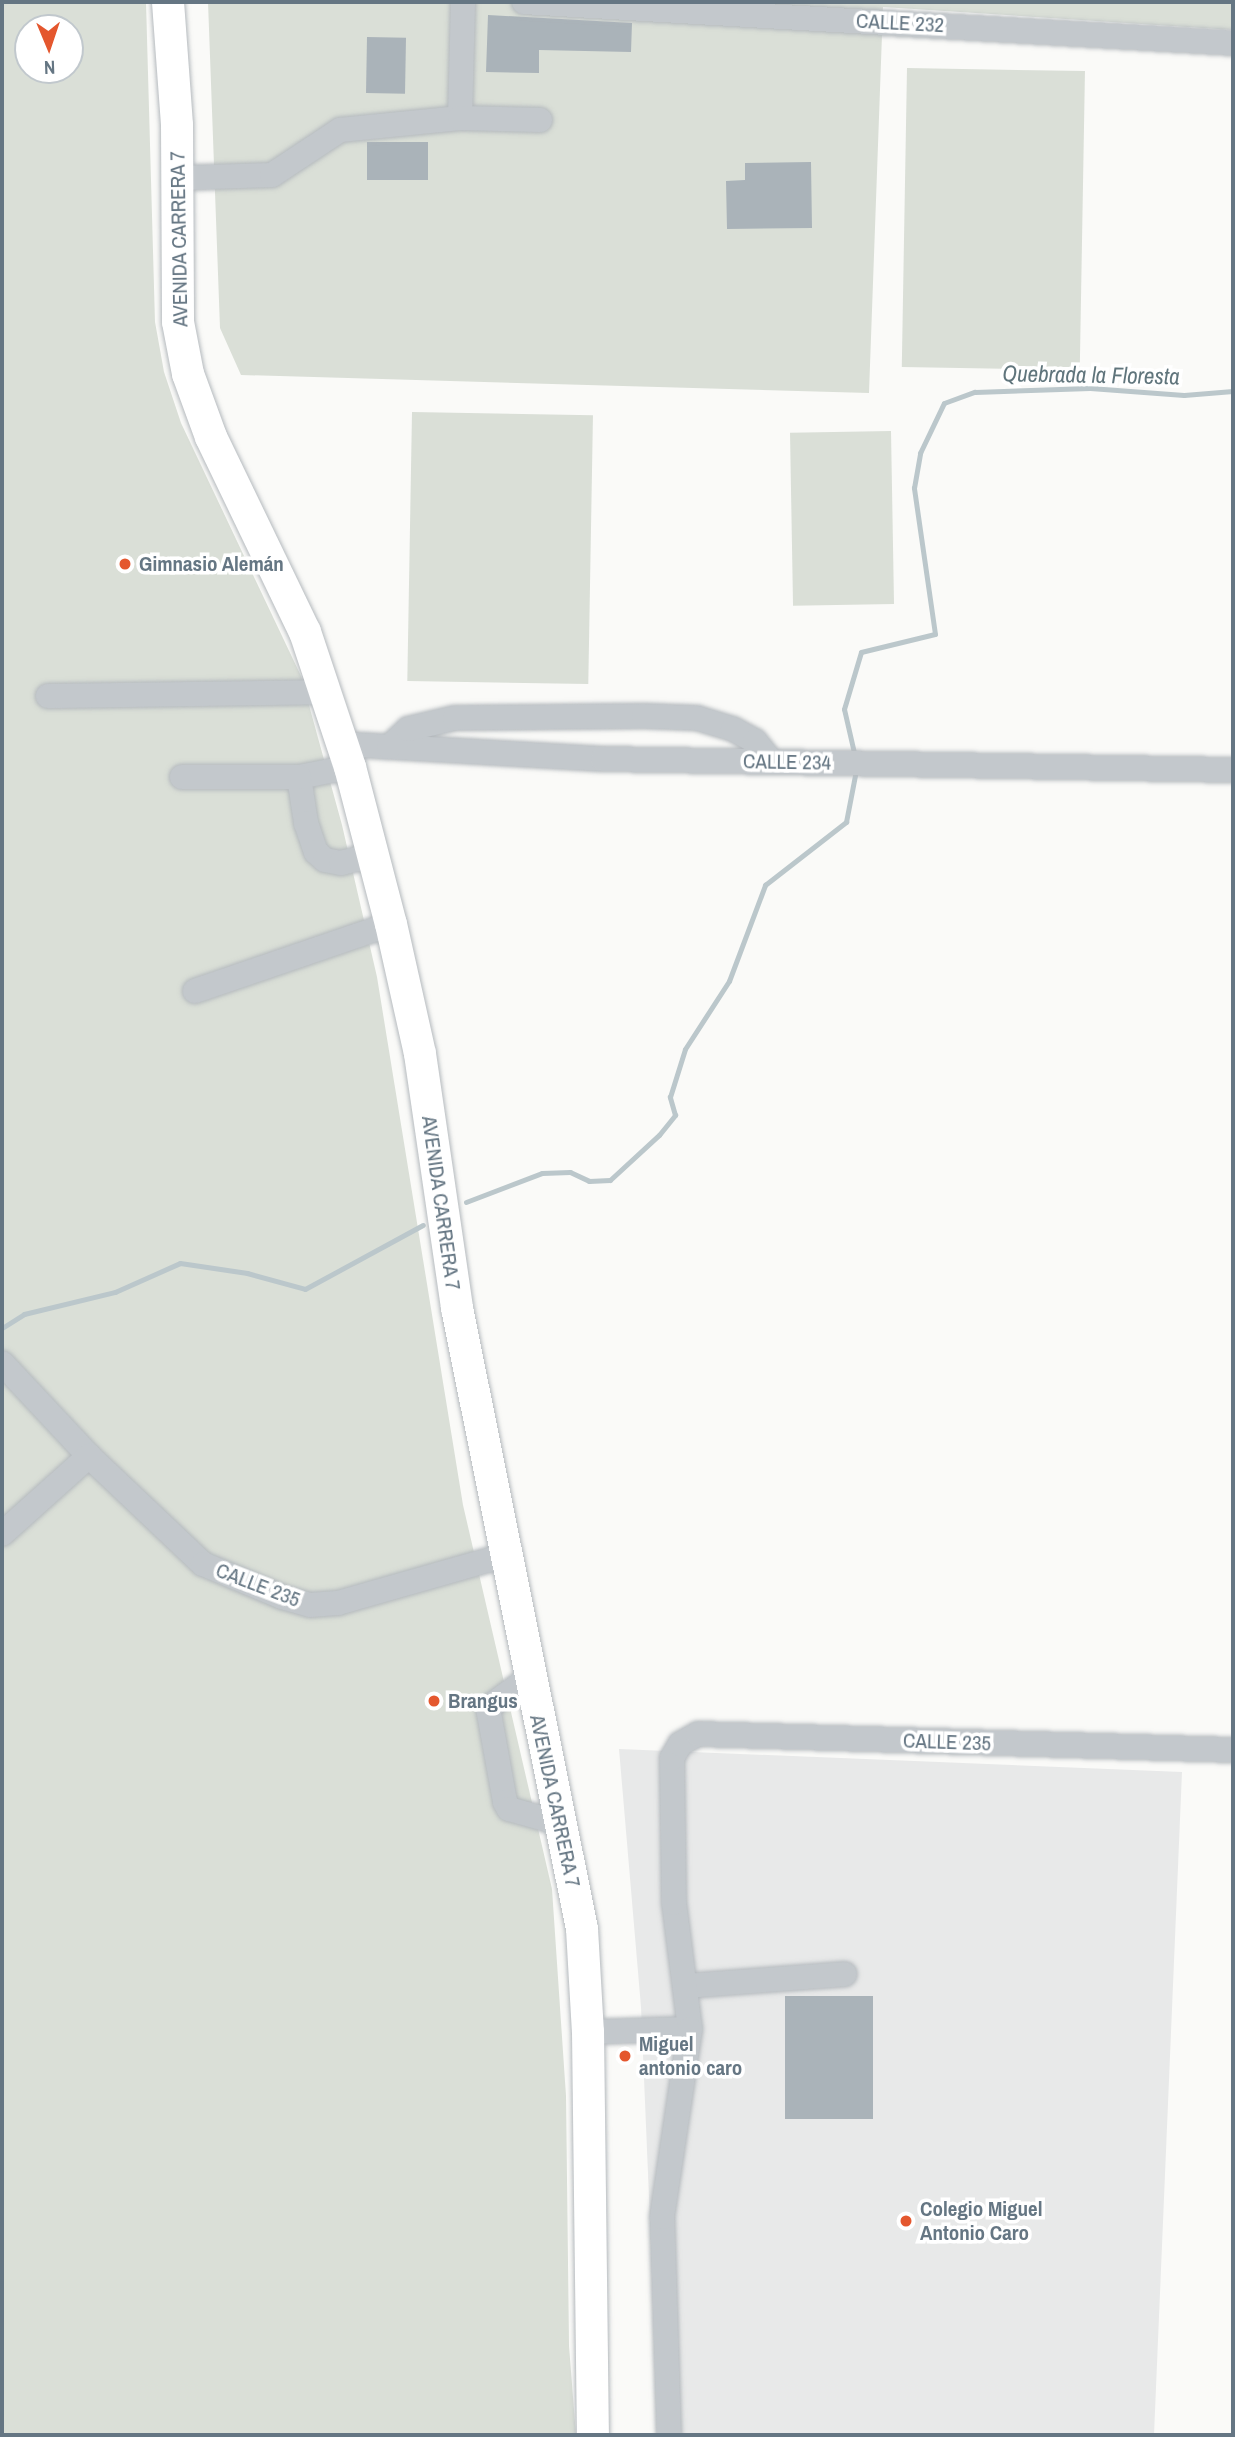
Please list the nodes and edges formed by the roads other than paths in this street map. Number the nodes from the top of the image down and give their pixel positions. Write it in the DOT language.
graph roads {
  1 [pos="168,2"];
  2 [pos="463,2"];
  3 [pos="524,2"];
  4 [pos="1233,43"];
  5 [pos="460,118"];
  6 [pos="540,120"];
  7 [pos="178,178"];
  8 [pos="324,692"];
  9 [pos="48,696"];
  10 [pos="389,747"];
  11 [pos="345,756"];
  12 [pos="771,761"];
  13 [pos="1233,770"];
  14 [pos="182,777"];
  15 [pos="299,777"];
  16 [pos="373,855"];
  17 [pos="391,924"];
  18 [pos="195,991"];
  19 [pos="2,1363"];
  20 [pos="89,1456"];
  21 [pos="2,1534"];
  22 [pos="506,1555"];
  23 [pos="528,1678"];
  24 [pos="1233,1751"];
  25 [pos="559,1823"];
  26 [pos="845,1974"];
  27 [pos="686,1986"];
  28 [pos="690,2029"];
  29 [pos="588,2032"];
  30 [pos="593,2435"];
  31 [pos="669,2435"];
  1 -- 7 [label="main road, AVENIDA CARRERA 7"];
  2 -- 5 [label="street"];
  3 -- 4 [label="street, CALLE 232"];
  5 -- 6 [label="street"];
  5 -- 7 [label="street"];
  7 -- 8 [label="main road, AVENIDA CARRERA 7"];
  8 -- 9 [label="street"];
  8 -- 11 [label="main road, AVENIDA CARRERA 7"];
  10 -- 11 [label="street, CALLE 234"];
  10 -- 12 [label="street, CALLE 234"];
  10 -- 12 [label="street"];
  11 -- 15 [label="street, CALLE 234"];
  11 -- 16 [label="main road, AVENIDA CARRERA 7"];
  12 -- 13 [label="street, CALLE 234"];
  14 -- 15 [label="street, CALLE 234"];
  15 -- 16 [label="street"];
  16 -- 17 [label="main road, AVENIDA CARRERA 7"];
  17 -- 18 [label="street"];
  17 -- 22 [label="main road, AVENIDA CARRERA 7"];
  19 -- 20 [label="street, CALLE 235"];
  20 -- 21 [label="street"];
  20 -- 22 [label="street, CALLE 235"];
  22 -- 23 [label="main road, AVENIDA CARRERA 7"];
  23 -- 25 [label="main road, AVENIDA CARRERA 7"];
  23 -- 25 [label="street"];
  24 -- 27 [label="street, CALLE 235"];
  25 -- 29 [label="main road, AVENIDA CARRERA 7"];
  26 -- 27 [label="street"];
  27 -- 28 [label="street"];
  28 -- 29 [label="street"];
  28 -- 31 [label="street"];
  29 -- 30 [label="main road, AVENIDA CARRERA 7"];
}
